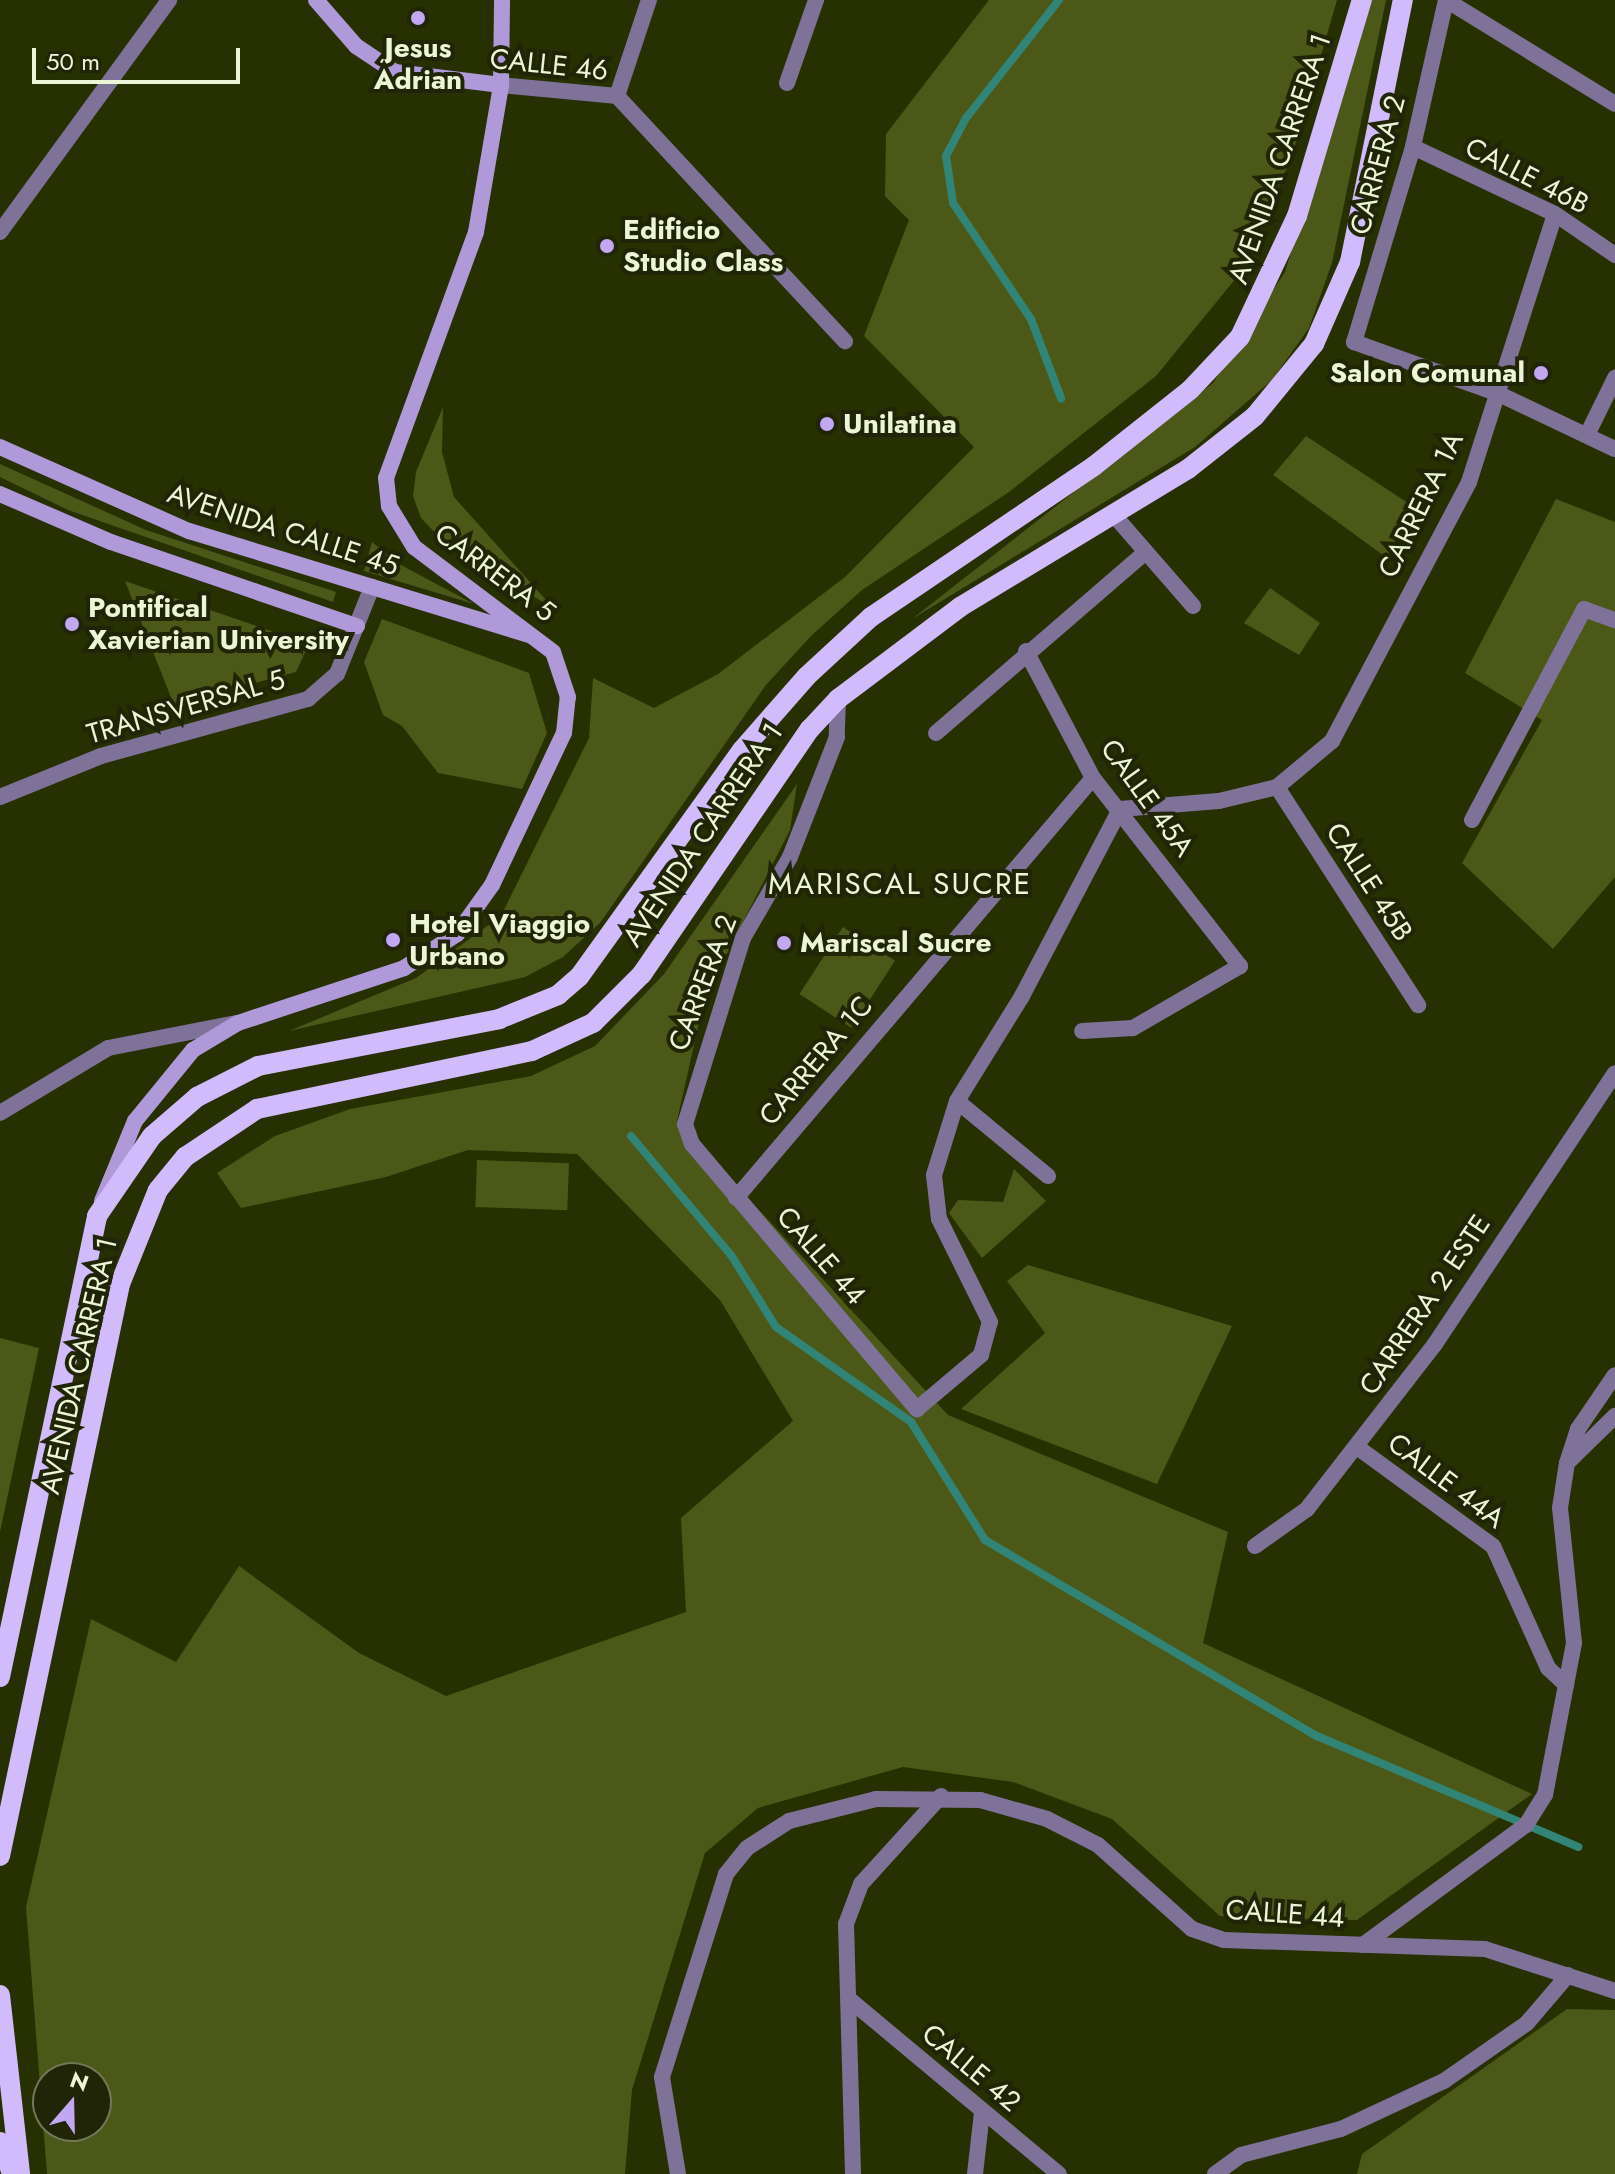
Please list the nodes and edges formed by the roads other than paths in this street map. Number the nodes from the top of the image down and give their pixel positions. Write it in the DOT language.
graph roads {
  1 [pos="169,0"];
  2 [pos="316,0"];
  3 [pos="502,0"];
  4 [pos="649,0"];
  5 [pos="816,0"];
  6 [pos="1362,0"];
  7 [pos="1403,0"];
  8 [pos="1446,0"];
  9 [pos="787,83"];
  10 [pos="501,85"];
  11 [pos="617,96"];
  12 [pos="1615,104"];
  13 [pos="1413,147"];
  14 [pos="1555,214"];
  15 [pos="0,232"];
  16 [pos="1615,255"];
  17 [pos="845,341"];
  18 [pos="1615,378"];
  19 [pos="1499,394"];
  20 [pos="1587,435"];
  21 [pos="0,447"];
  22 [pos="1615,449"];
  23 [pos="0,494"];
  24 [pos="1113,514"];
  25 [pos="1146,552"];
  26 [pos="372,587"];
  27 [pos="1193,606"];
  28 [pos="1615,620"];
  29 [pos="357,626"];
  30 [pos="1026,651"];
  31 [pos="553,652"];
  32 [pos="838,699"];
  33 [pos="936,733"];
  34 [pos="1093,778"];
  35 [pos="1277,787"];
  36 [pos="0,797"];
  37 [pos="1120,809"];
  38 [pos="1472,820"];
  39 [pos="1418,1005"];
  40 [pos="238,1023"];
  41 [pos="1082,1031"];
  42 [pos="1615,1073"];
  43 [pos="957,1101"];
  44 [pos="685,1108"];
  45 [pos="0,1113"];
  46 [pos="1048,1176"];
  47 [pos="736,1198"];
  48 [pos="97,1216"];
  49 [pos="1615,1375"];
  50 [pos="1615,1416"];
  51 [pos="1357,1447"];
  52 [pos="1567,1463"];
  53 [pos="1255,1546"];
  54 [pos="0,1677"];
  55 [pos="1566,1685"];
  56 [pos="941,1796"];
  57 [pos="0,1856"];
  58 [pos="1363,1945"];
  59 [pos="1568,1975"];
  60 [pos="1615,1991"];
  61 [pos="0,1995"];
  62 [pos="850,2000"];
  63 [pos="982,2113"];
  64 [pos="0,2142"];
  65 [pos="12,2174"];
  66 [pos="20,2174"];
  67 [pos="678,2174"];
  68 [pos="853,2174"];
  69 [pos="975,2174"];
  70 [pos="1059,2174"];
  71 [pos="1215,2174"];
  1 -- 15 [label="street"];
  2 -- 10 [label="main road, CALLE 46"];
  3 -- 10 [label="main road, CARRERA 5"];
  4 -- 11 [label="street"];
  5 -- 9 [label="street"];
  6 -- 48 [label="main road, AVENIDA CARRERA 1"];
  7 -- 24 [label="main road, AVENIDA CARRERA 1"];
  8 -- 12 [label="street"];
  8 -- 13 [label="street, CARRERA 2"];
  10 -- 11 [label="street, CALLE 46"];
  10 -- 31 [label="main road, CARRERA 5"];
  11 -- 17 [label="street, CALLE 46"];
  13 -- 14 [label="street, CALLE 46B"];
  13 -- 19 [label="street, CARRERA 2"];
  14 -- 16 [label="street, CALLE 46B"];
  14 -- 19 [label="street, CARRERA 1A"];
  18 -- 20 [label="street"];
  19 -- 20 [label="street"];
  19 -- 35 [label="street, CARRERA 1A"];
  20 -- 22 [label="street"];
  21 -- 26 [label="main road, AVENIDA CALLE 45"];
  23 -- 29 [label="main road"];
  24 -- 25 [label="street"];
  24 -- 32 [label="main road, AVENIDA CARRERA 1"];
  25 -- 27 [label="street"];
  25 -- 30 [label="street"];
  26 -- 29 [label="street, TRANSVERSAL 5"];
  26 -- 31 [label="main road, AVENIDA CALLE 45"];
  28 -- 38 [label="street"];
  29 -- 36 [label="street, TRANSVERSAL 5"];
  30 -- 33 [label="street"];
  30 -- 34 [label="street, CALLE 45A"];
  31 -- 40 [label="main road, CARRERA 5"];
  32 -- 44 [label="street, CARRERA 2"];
  32 -- 57 [label="main road, AVENIDA CARRERA 1"];
  34 -- 37 [label="street, CALLE 45A"];
  34 -- 47 [label="street, CARRERA 1C"];
  35 -- 37 [label="street"];
  35 -- 39 [label="street, CALLE 45B"];
  37 -- 41 [label="street, CALLE 45A"];
  37 -- 43 [label="street"];
  40 -- 45 [label="street"];
  40 -- 48 [label="main road, CARRERA 5"];
  42 -- 51 [label="street, CARRERA 2 ESTE"];
  43 -- 46 [label="street"];
  43 -- 47 [label="street, CALLE 44"];
  44 -- 47 [label="street, CALLE 44"];
  48 -- 54 [label="main road, AVENIDA CARRERA 1"];
  49 -- 52 [label="street"];
  50 -- 52 [label="street"];
  51 -- 53 [label="street, CARRERA 2 ESTE"];
  51 -- 55 [label="street, CALLE 44A"];
  52 -- 55 [label="street"];
  55 -- 58 [label="street"];
  56 -- 58 [label="street, CALLE 44"];
  56 -- 62 [label="street"];
  56 -- 67 [label="street, CALLE 44"];
  58 -- 59 [label="street, CALLE 44"];
  59 -- 60 [label="street, CALLE 44"];
  59 -- 71 [label="street"];
  61 -- 66 [label="main road"];
  62 -- 63 [label="street, CALLE 42"];
  62 -- 68 [label="street"];
  63 -- 69 [label="street"];
  63 -- 70 [label="street, CALLE 42"];
  64 -- 65 [label="main road"];
}
